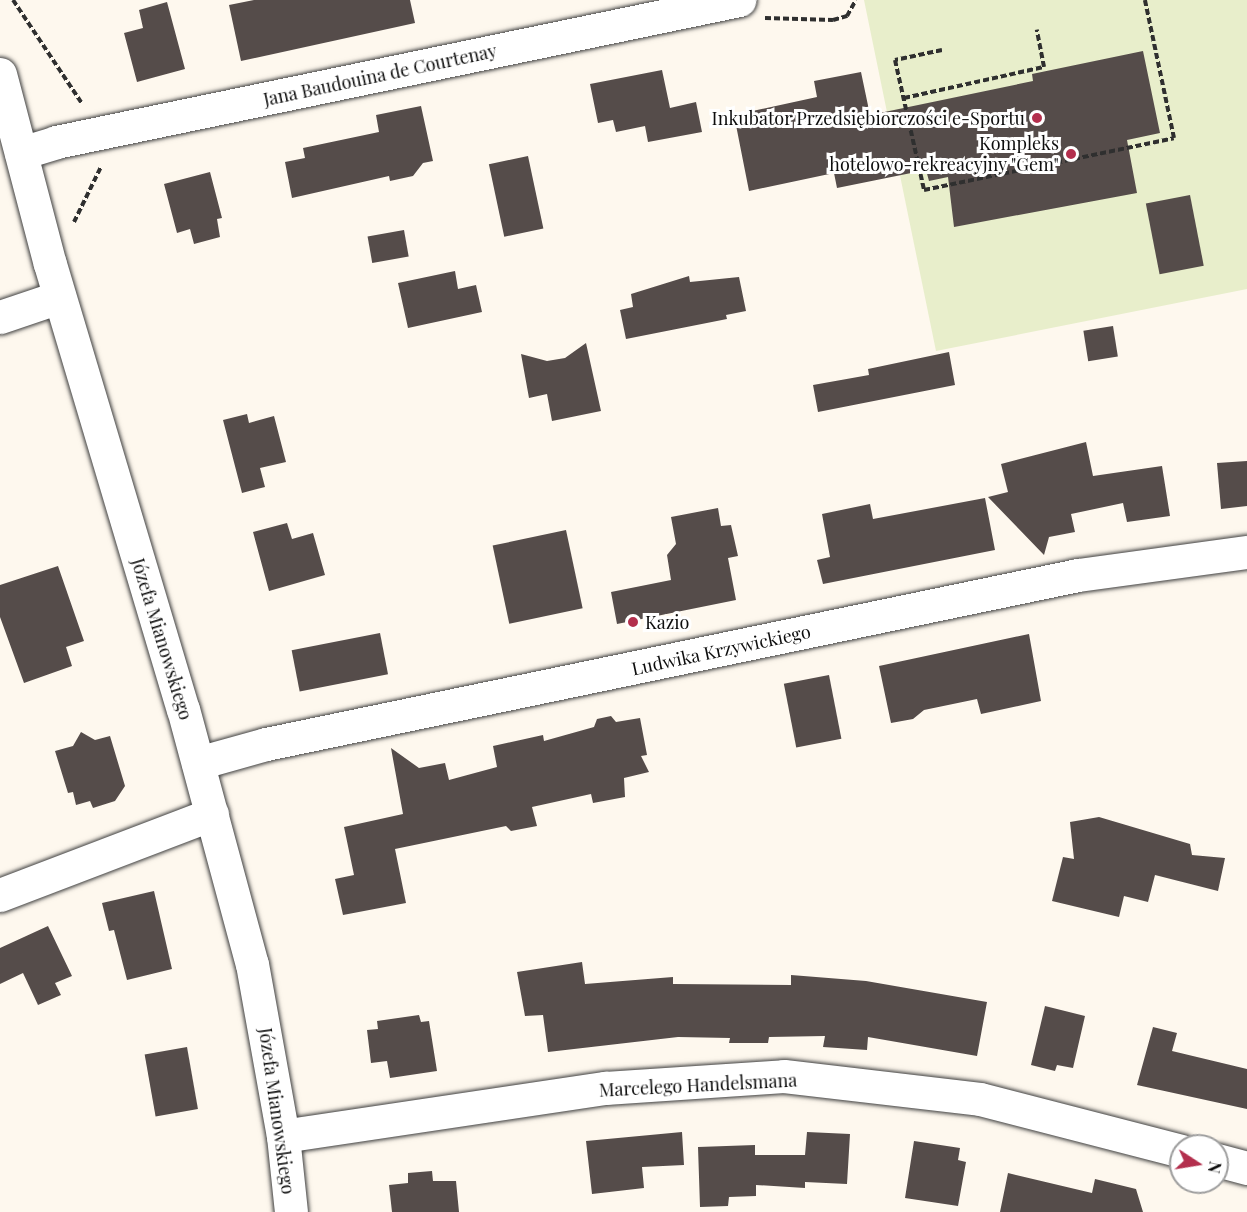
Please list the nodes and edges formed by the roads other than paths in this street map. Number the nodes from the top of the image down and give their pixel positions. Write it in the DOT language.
graph roads {
  1 [pos="739,0"];
  2 [pos="0,74"];
  3 [pos="21,153"];
  4 [pos="59,297"];
  5 [pos="0,317"];
  6 [pos="1247,552"];
  7 [pos="198,764"];
  8 [pos="212,814"];
  9 [pos="0,895"];
  10 [pos="283,1136"];
  11 [pos="1169,1148"];
  12 [pos="1229,1163"];
  13 [pos="1247,1168"];
  14 [pos="291,1212"];
  1 -- 3 [label="street, Jana Baudouina de Courtenay"];
  2 -- 3 [label="street, Józefa Mianowskiego"];
  3 -- 4 [label="street, Józefa Mianowskiego"];
  4 -- 5 [label="street"];
  4 -- 7 [label="street, Józefa Mianowskiego"];
  6 -- 7 [label="street, Ludwika Krzywickiego"];
  7 -- 8 [label="street, Józefa Mianowskiego"];
  8 -- 9 [label="street"];
  8 -- 10 [label="street, Józefa Mianowskiego"];
  10 -- 11 [label="street, Marcelego Handelsmana"];
  10 -- 14 [label="street, Józefa Mianowskiego"];
  12 -- 13 [label="street"];
}
